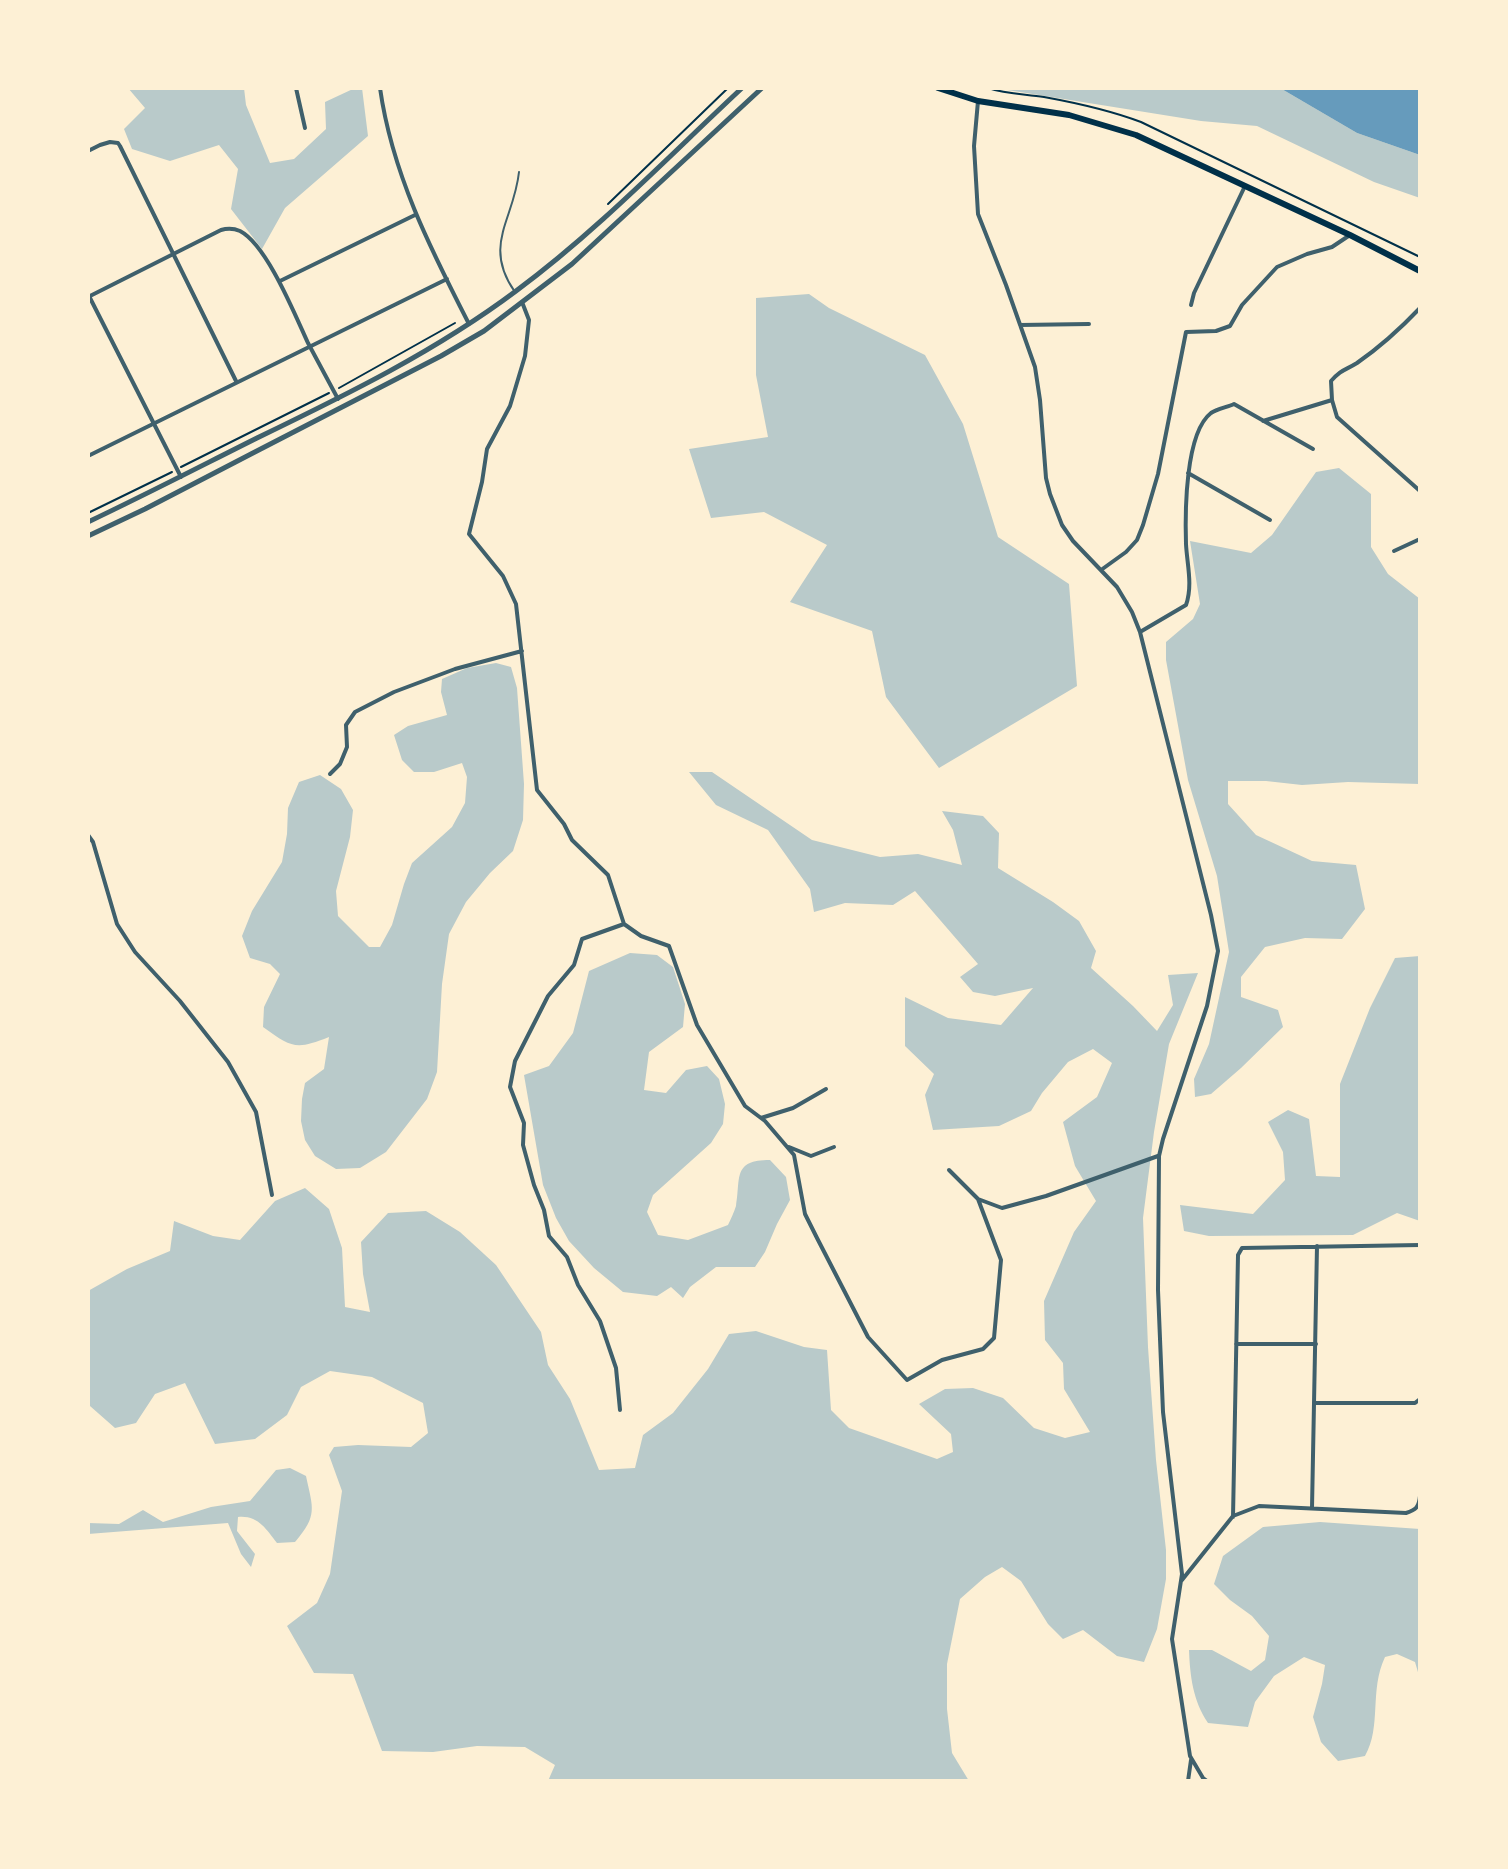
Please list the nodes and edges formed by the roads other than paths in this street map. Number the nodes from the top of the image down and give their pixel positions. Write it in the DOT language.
graph roads {
  1 [pos="296,88"];
  2 [pos="380,88"];
  3 [pos="742,88"];
  4 [pos="762,88"];
  5 [pos="938,88"];
  6 [pos="978,101"];
  7 [pos="305,128"];
  8 [pos="88,151"];
  9 [pos="519,172"];
  10 [pos="1245,186"];
  11 [pos="415,215"];
  12 [pos="1350,235"];
  13 [pos="174,254"];
  14 [pos="1420,271"];
  15 [pos="447,279"];
  16 [pos="280,281"];
  17 [pos="515,292"];
  18 [pos="88,296"];
  19 [pos="522,302"];
  20 [pos="1191,305"];
  21 [pos="1420,308"];
  22 [pos="468,320"];
  23 [pos="1089,324"];
  24 [pos="1020,325"];
  25 [pos="310,346"];
  26 [pos="237,382"];
  27 [pos="338,399"];
  28 [pos="1332,400"];
  29 [pos="1263,421"];
  30 [pos="153,423"];
  31 [pos="1313,449"];
  32 [pos="88,456"];
  33 [pos="1188,473"];
  34 [pos="181,477"];
  35 [pos="187,488"];
  36 [pos="1420,491"];
  37 [pos="1270,520"];
  38 [pos="88,522"];
  39 [pos="88,536"];
  40 [pos="1420,539"];
  41 [pos="1394,551"];
  42 [pos="1101,570"];
  43 [pos="1140,632"];
  44 [pos="522,651"];
  45 [pos="330,774"];
  46 [pos="88,835"];
  47 [pos="624,924"];
  48 [pos="826,1089"];
  49 [pos="761,1118"];
  50 [pos="787,1146"];
  51 [pos="834,1147"];
  52 [pos="1159,1156"];
  53 [pos="949,1170"];
  54 [pos="272,1195"];
  55 [pos="978,1199"];
  56 [pos="1420,1245"];
  57 [pos="1317,1246"];
  58 [pos="1236,1344"];
  59 [pos="1316,1344"];
  60 [pos="1420,1399"];
  61 [pos="1315,1403"];
  62 [pos="620,1410"];
  63 [pos="1420,1496"];
  64 [pos="1312,1508"];
  65 [pos="1233,1517"];
  66 [pos="1181,1582"];
  67 [pos="1191,1758"];
  68 [pos="1188,1781"];
  69 [pos="1207,1781"];
  1 -- 7 [label="street"];
  2 -- 11 [label="street"];
  3 -- 17 [label="street"];
  4 -- 19 [label="street"];
  5 -- 6 [label="main road"];
  6 -- 10 [label="main road"];
  6 -- 24 [label="street"];
  8 -- 13 [label="street"];
  9 -- 17 [label="lane"];
  10 -- 12 [label="main road"];
  10 -- 20 [label="street"];
  11 -- 15 [label="street"];
  11 -- 16 [label="street"];
  12 -- 14 [label="main road"];
  12 -- 42 [label="street"];
  13 -- 16 [label="street"];
  13 -- 18 [label="street"];
  13 -- 26 [label="street"];
  15 -- 22 [label="street"];
  15 -- 25 [label="street"];
  16 -- 25 [label="street"];
  17 -- 19 [label="street"];
  17 -- 22 [label="street"];
  18 -- 30 [label="street"];
  19 -- 35 [label="street"];
  19 -- 44 [label="street"];
  21 -- 28 [label="street"];
  22 -- 27 [label="street"];
  23 -- 24 [label="street"];
  24 -- 42 [label="street"];
  25 -- 26 [label="street"];
  25 -- 27 [label="street"];
  26 -- 30 [label="street"];
  27 -- 34 [label="street"];
  28 -- 29 [label="street"];
  28 -- 36 [label="street"];
  29 -- 31 [label="street"];
  29 -- 33 [label="street"];
  30 -- 32 [label="street"];
  30 -- 34 [label="street"];
  33 -- 37 [label="street"];
  33 -- 43 [label="street"];
  34 -- 35 [label="street"];
  34 -- 38 [label="street"];
  35 -- 39 [label="street"];
  40 -- 41 [label="street"];
  42 -- 43 [label="street"];
  43 -- 52 [label="street"];
  44 -- 45 [label="street"];
  44 -- 47 [label="street"];
  46 -- 54 [label="street"];
  47 -- 49 [label="street"];
  47 -- 62 [label="street"];
  48 -- 49 [label="street"];
  49 -- 50 [label="street"];
  50 -- 51 [label="street"];
  50 -- 55 [label="street"];
  52 -- 55 [label="street"];
  52 -- 66 [label="street"];
  53 -- 55 [label="street"];
  56 -- 57 [label="street"];
  57 -- 58 [label="street"];
  57 -- 59 [label="street"];
  58 -- 59 [label="street"];
  58 -- 65 [label="street"];
  59 -- 61 [label="street"];
  60 -- 61 [label="street"];
  61 -- 64 [label="street"];
  63 -- 64 [label="street"];
  64 -- 65 [label="street"];
  65 -- 66 [label="street"];
  66 -- 67 [label="street"];
  67 -- 68 [label="street"];
  67 -- 69 [label="street"];
}
